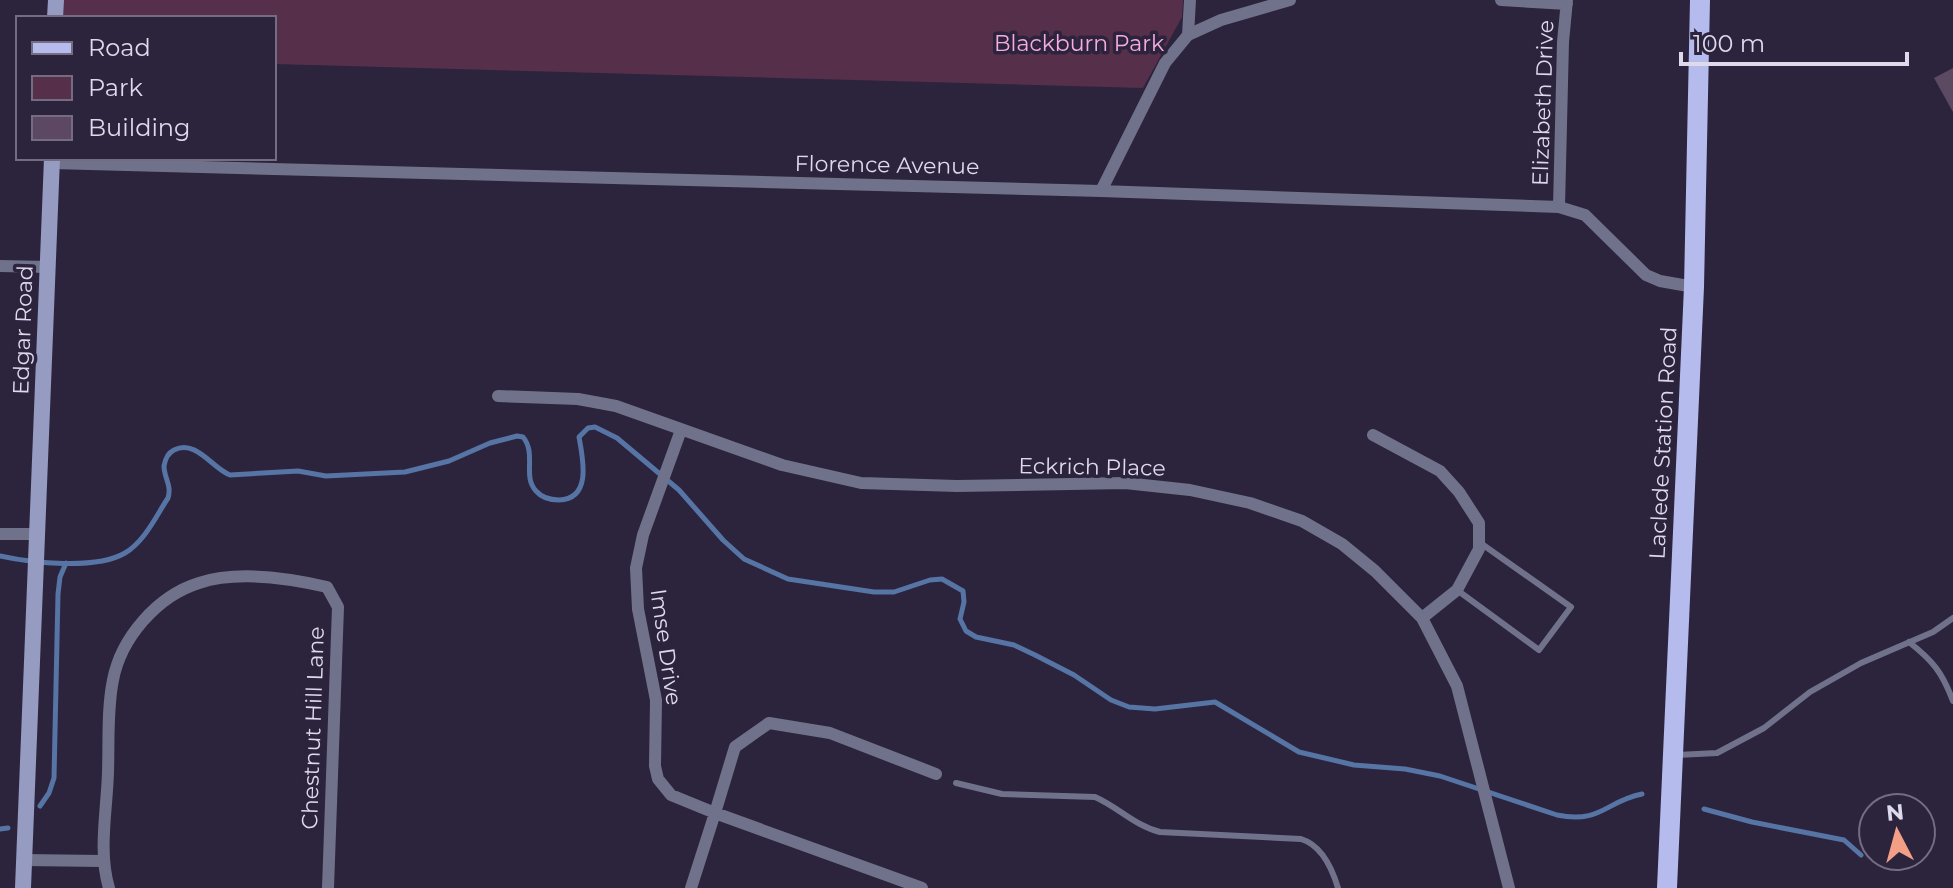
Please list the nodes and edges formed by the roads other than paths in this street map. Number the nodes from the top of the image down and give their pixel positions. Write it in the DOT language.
graph roads {
  1 [pos="1190,0"];
  2 [pos="1290,0"];
  3 [pos="1501,0"];
  4 [pos="1700,0"];
  5 [pos="1567,2"];
  6 [pos="1188,35"];
  7 [pos="52,161"];
  8 [pos="1101,191"];
  9 [pos="1559,207"];
  10 [pos="0,266"];
  11 [pos="48,267"];
  12 [pos="1694,287"];
  13 [pos="498,396"];
  14 [pos="681,430"];
  15 [pos="1373,435"];
  16 [pos="0,534"];
  17 [pos="37,534"];
  18 [pos="1479,542"];
  19 [pos="1457,590"];
  20 [pos="1422,618"];
  21 [pos="1953,618"];
  22 [pos="1909,642"];
  23 [pos="1953,701"];
  24 [pos="1673,755"];
  25 [pos="936,774"];
  26 [pos="956,783"];
  27 [pos="715,813"];
  28 [pos="24,860"];
  29 [pos="102,861"];
  30 [pos="23,888"];
  31 [pos="109,888"];
  32 [pos="328,888"];
  33 [pos="691,888"];
  34 [pos="922,888"];
  35 [pos="1338,888"];
  36 [pos="1509,888"];
  37 [pos="1667,888"];
  1 -- 6 [label="street"];
  2 -- 6 [label="street"];
  3 -- 5 [label="street"];
  4 -- 12 [label="main road, Laclede Station Road"];
  5 -- 9 [label="street, Elizabeth Drive"];
  6 -- 8 [label="street"];
  7 -- 8 [label="street, Florence Avenue"];
  7 -- 11 [label="street, Edgar Road"];
  8 -- 9 [label="street, Florence Avenue"];
  9 -- 12 [label="street, Florence Avenue"];
  10 -- 11 [label="street"];
  11 -- 17 [label="street, Edgar Road"];
  12 -- 24 [label="main road, Laclede Station Road"];
  13 -- 14 [label="street, Eckrich Place"];
  14 -- 20 [label="street, Eckrich Place"];
  14 -- 27 [label="street, Imse Drive"];
  15 -- 18 [label="street"];
  16 -- 17 [label="street"];
  17 -- 28 [label="street, Edgar Road"];
  18 -- 19 [label="street"];
  18 -- 19 [label="lane"];
  19 -- 20 [label="street"];
  20 -- 36 [label="street, Eckrich Place"];
  21 -- 22 [label="lane"];
  22 -- 23 [label="lane"];
  22 -- 24 [label="lane"];
  24 -- 37 [label="main road, Laclede Station Road"];
  25 -- 27 [label="street"];
  26 -- 35 [label="lane"];
  27 -- 33 [label="street"];
  27 -- 34 [label="street, Imse Drive"];
  28 -- 29 [label="street"];
  28 -- 30 [label="street, Edgar Road"];
  29 -- 31 [label="street, Chestnut Hill Lane"];
  29 -- 32 [label="street, Chestnut Hill Lane"];
}
